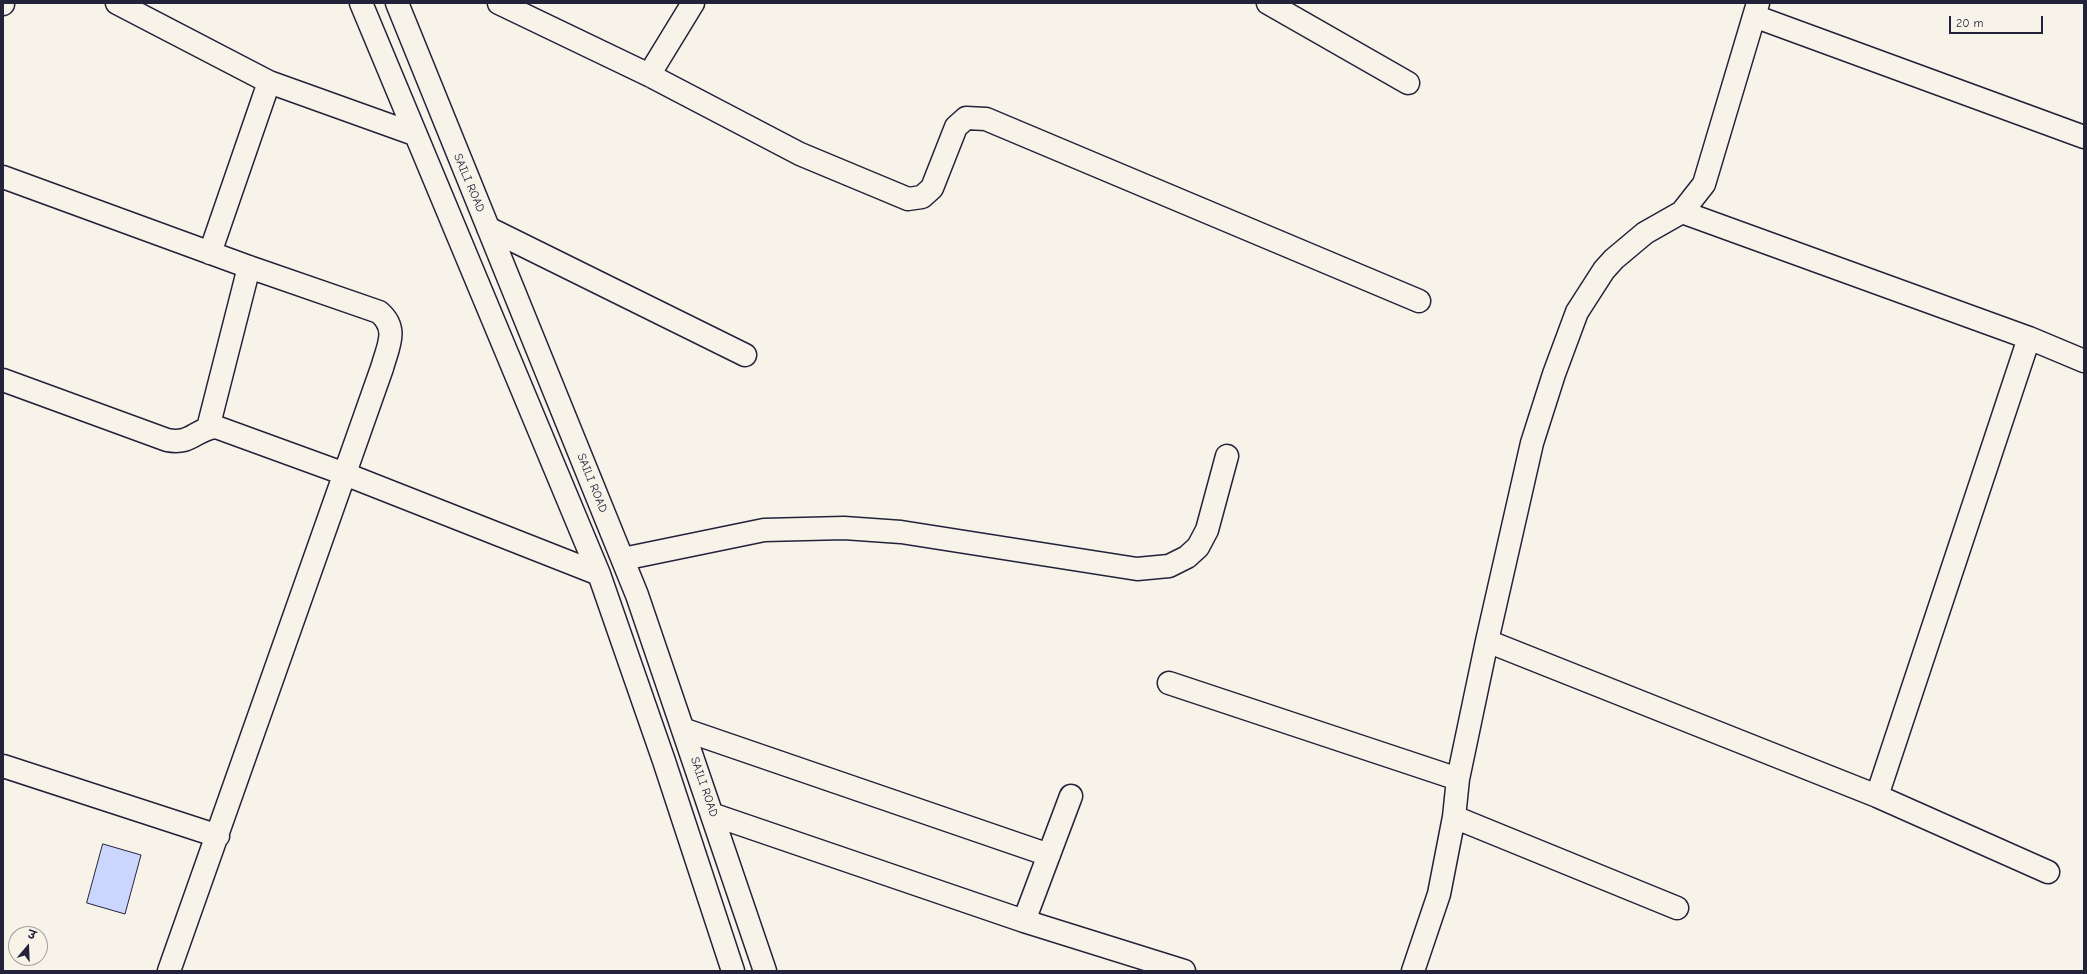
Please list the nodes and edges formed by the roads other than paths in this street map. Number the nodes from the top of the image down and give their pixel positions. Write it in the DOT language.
graph roads {
  1 [pos="117,3"];
  2 [pos="361,3"];
  3 [pos="397,3"];
  4 [pos="499,3"];
  5 [pos="693,3"];
  6 [pos="1268,3"];
  7 [pos="1756,10"];
  8 [pos="649,75"];
  9 [pos="269,82"];
  10 [pos="1408,83"];
  11 [pos="414,134"];
  12 [pos="2084,137"];
  13 [pos="3,177"];
  14 [pos="1682,212"];
  15 [pos="488,228"];
  16 [pos="210,253"];
  17 [pos="249,267"];
  18 [pos="1419,302"];
  19 [pos="2029,338"];
  20 [pos="745,355"];
  21 [pos="2084,361"];
  22 [pos="3,380"];
  23 [pos="208,428"];
  24 [pos="1227,456"];
  25 [pos="345,474"];
  26 [pos="623,559"];
  27 [pos="599,574"];
  28 [pos="1487,641"];
  29 [pos="1169,683"];
  30 [pos="685,730"];
  31 [pos="3,766"];
  32 [pos="1458,779"];
  33 [pos="1071,796"];
  34 [pos="1877,796"];
  35 [pos="714,815"];
  36 [pos="1454,817"];
  37 [pos="218,836"];
  38 [pos="1049,855"];
  39 [pos="2048,872"];
  40 [pos="1677,908"];
  41 [pos="1024,921"];
  42 [pos="169,971"];
  43 [pos="733,971"];
  44 [pos="765,971"];
  45 [pos="1184,971"];
  46 [pos="1413,971"];
  1 -- 9 [label="street"];
  2 -- 11 [label="street"];
  3 -- 15 [label="street, SAILI ROAD"];
  4 -- 8 [label="street"];
  5 -- 8 [label="street"];
  6 -- 10 [label="street"];
  7 -- 12 [label="street"];
  7 -- 14 [label="street"];
  8 -- 18 [label="street"];
  9 -- 11 [label="street"];
  9 -- 16 [label="street"];
  11 -- 27 [label="street"];
  13 -- 16 [label="street"];
  14 -- 19 [label="street"];
  14 -- 28 [label="street"];
  15 -- 20 [label="street"];
  15 -- 26 [label="street, SAILI ROAD"];
  16 -- 17 [label="street"];
  17 -- 23 [label="street"];
  17 -- 25 [label="street"];
  19 -- 21 [label="street"];
  19 -- 34 [label="street"];
  22 -- 23 [label="street"];
  23 -- 25 [label="street"];
  24 -- 26 [label="street"];
  25 -- 27 [label="street"];
  25 -- 37 [label="street"];
  26 -- 30 [label="street, SAILI ROAD"];
  27 -- 43 [label="street"];
  28 -- 32 [label="street"];
  28 -- 34 [label="street"];
  29 -- 32 [label="street"];
  30 -- 35 [label="street, SAILI ROAD"];
  30 -- 38 [label="street"];
  31 -- 37 [label="street"];
  32 -- 36 [label="street"];
  33 -- 38 [label="street"];
  34 -- 39 [label="street"];
  35 -- 41 [label="street"];
  35 -- 44 [label="street, SAILI ROAD"];
  36 -- 40 [label="street"];
  36 -- 46 [label="street"];
  37 -- 42 [label="street"];
  38 -- 41 [label="street"];
  41 -- 45 [label="street"];
}
